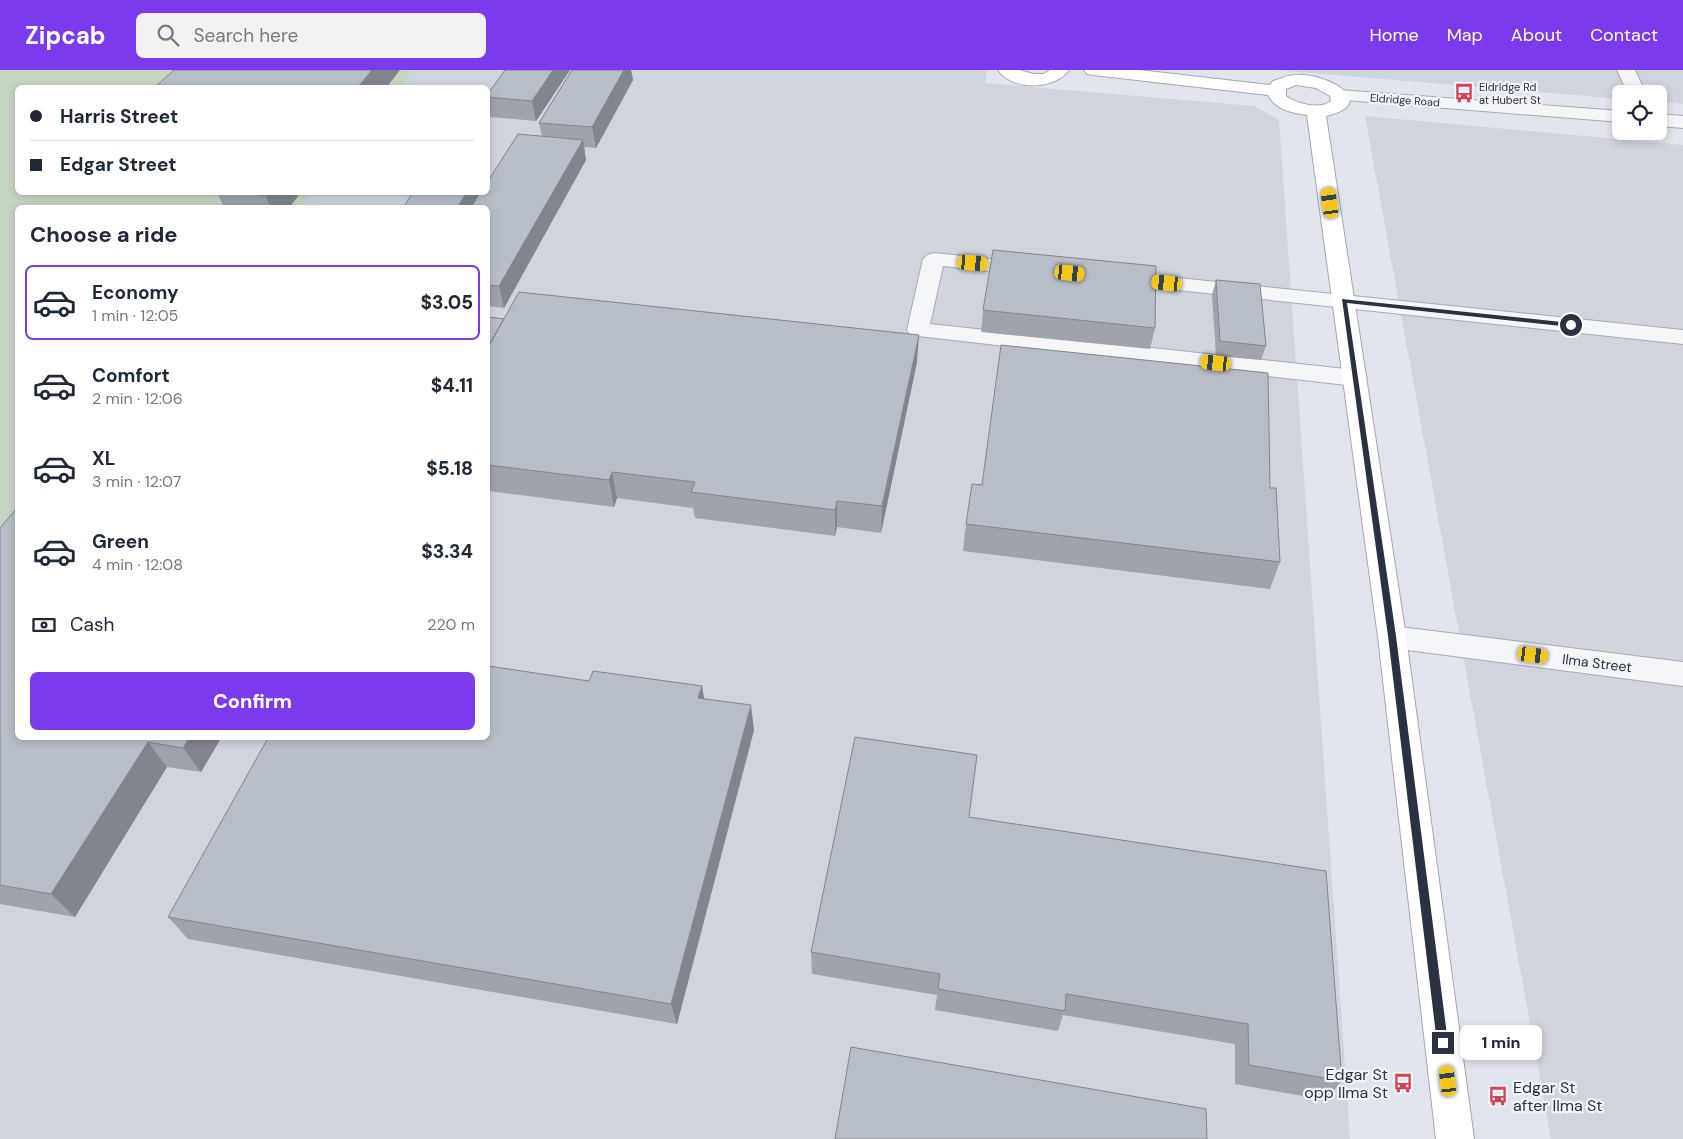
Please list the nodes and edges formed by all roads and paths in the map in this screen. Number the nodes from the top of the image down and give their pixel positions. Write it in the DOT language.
graph roads {
  1 [pos="1007,70"];
  2 [pos="1060,70"];
  3 [pos="1094,70"];
  4 [pos="1626,70"];
  5 [pos="1633,85"];
  6 [pos="1276,90"];
  7 [pos="1339,95"];
  8 [pos="1316,111"];
  9 [pos="1612,116"];
  10 [pos="1667,121"];
  11 [pos="1683,122"];
  12 [pos="1050,271"];
  13 [pos="1099,276"];
  14 [pos="1344,301"];
  15 [pos="1683,337"];
  16 [pos="1355,378"];
  17 [pos="1392,636"];
  18 [pos="1683,674"];
  19 [pos="1455,1139"];
  1 -- 2 [label="main road"];
  3 -- 6 [label="main road"];
  4 -- 5 [label="street"];
  6 -- 7 [label="main road"];
  6 -- 8 [label="main road"];
  7 -- 8 [label="main road"];
  7 -- 9 [label="street, Eldridge Road"];
  8 -- 14 [label="main road"];
  10 -- 11 [label="street"];
  12 -- 16 [label="street"];
  13 -- 14 [label="street"];
  14 -- 15 [label="street"];
  14 -- 16 [label="main road"];
  16 -- 17 [label="main road"];
  17 -- 18 [label="street, Ilma Street"];
  17 -- 19 [label="main road"];
}
